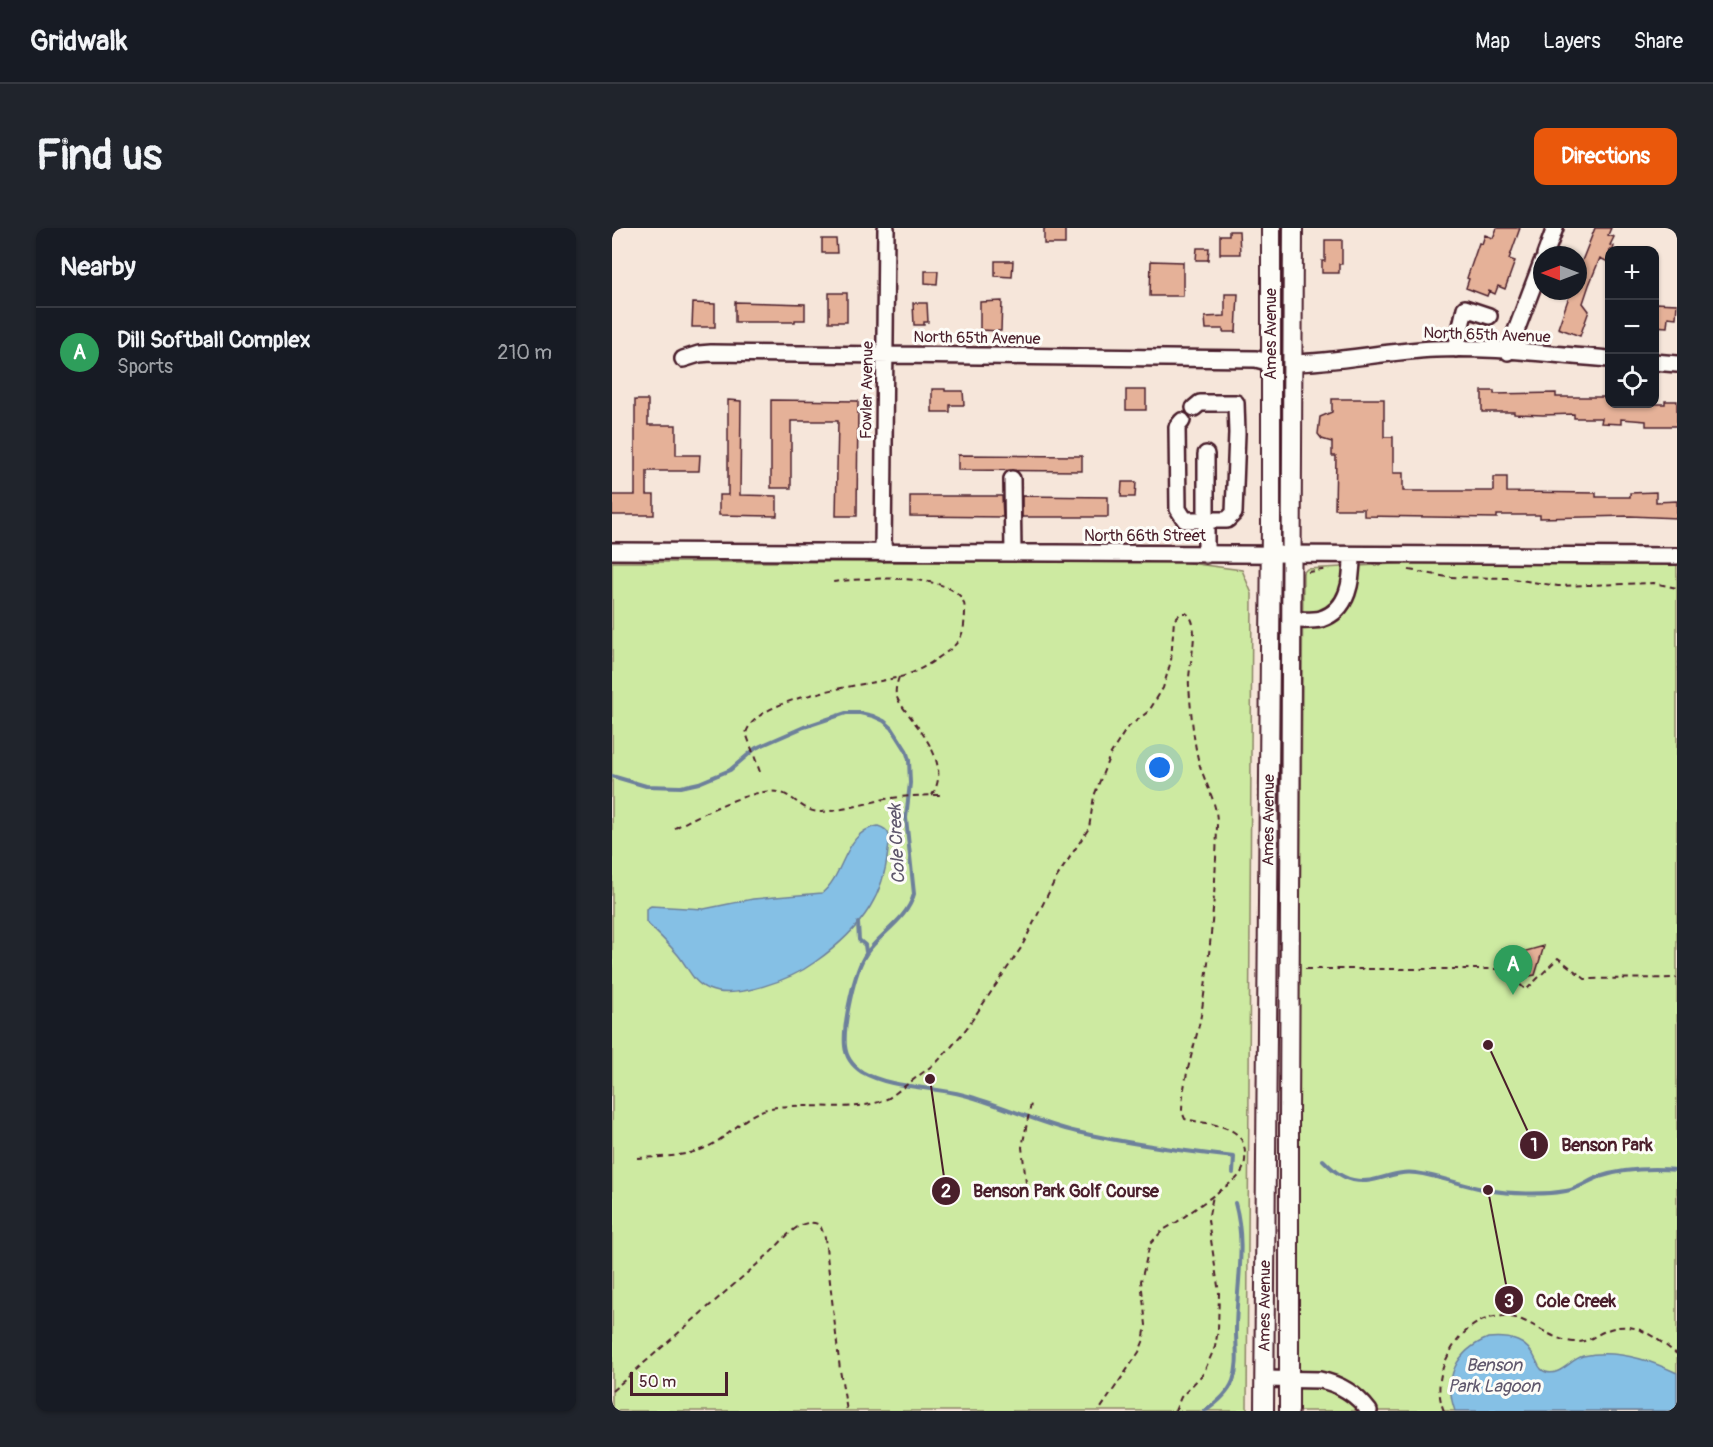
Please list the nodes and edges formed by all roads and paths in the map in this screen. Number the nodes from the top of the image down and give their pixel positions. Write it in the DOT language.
graph roads {
  1 [pos="886,228"];
  2 [pos="1271,228"];
  3 [pos="1293,228"];
  4 [pos="1555,228"];
  5 [pos="1548,246"];
  6 [pos="1533,286"];
  7 [pos="1489,316"];
  8 [pos="1456,349"];
  9 [pos="1508,352"];
  10 [pos="885,355"];
  11 [pos="683,359"];
  12 [pos="1605,359"];
  13 [pos="1659,362"];
  14 [pos="1271,363"];
  15 [pos="1293,363"];
  16 [pos="1677,364"];
  17 [pos="1194,408"];
  18 [pos="1182,421"];
  19 [pos="1206,454"];
  20 [pos="1012,479"];
  21 [pos="1206,521"];
  22 [pos="612,551"];
  23 [pos="884,553"];
  24 [pos="1013,553"];
  25 [pos="1206,555"];
  26 [pos="1271,555"];
  27 [pos="1292,555"];
  28 [pos="1677,556"];
  29 [pos="1352,561"];
  30 [pos="1403,569"];
  31 [pos="1303,573"];
  32 [pos="833,582"];
  33 [pos="1677,588"];
  34 [pos="1292,620"];
  35 [pos="899,677"];
  36 [pos="760,772"];
  37 [pos="932,795"];
  38 [pos="944,795"];
  39 [pos="675,828"];
  40 [pos="1300,969"];
  41 [pos="1677,978"];
  42 [pos="1031,1104"];
  43 [pos="637,1158"];
  44 [pos="1026,1183"];
  45 [pos="1213,1196"];
  46 [pos="1677,1354"];
  47 [pos="1264,1379"];
  48 [pos="1288,1380"];
  49 [pos="612,1391"];
  50 [pos="847,1411"];
  51 [pos="1099,1411"];
  52 [pos="1175,1411"];
  53 [pos="1264,1411"];
  54 [pos="1289,1411"];
  55 [pos="1369,1411"];
  56 [pos="1444,1411"];
  1 -- 10 [label="street, Fowler Avenue"];
  2 -- 14 [label="main road, Ames Avenue"];
  3 -- 15 [label="main road, Ames Avenue"];
  4 -- 5 [label="street"];
  6 -- 9 [label="street"];
  7 -- 8 [label="street"];
  8 -- 9 [label="street, North 65th Avenue"];
  8 -- 15 [label="street, North 65th Avenue"];
  9 -- 12 [label="street, North 65th Avenue"];
  10 -- 11 [label="street, North 65th Avenue"];
  10 -- 14 [label="street, North 65th Avenue"];
  10 -- 23 [label="street, Fowler Avenue"];
  13 -- 16 [label="street"];
  14 -- 26 [label="main road, Ames Avenue"];
  15 -- 27 [label="main road, Ames Avenue"];
  17 -- 21 [label="street"];
  18 -- 21 [label="street"];
  19 -- 21 [label="street"];
  20 -- 24 [label="street"];
  21 -- 25 [label="street"];
  22 -- 23 [label="street, North 66th Street"];
  23 -- 24 [label="street, North 66th Street"];
  24 -- 25 [label="street, North 66th Street"];
  25 -- 26 [label="street, North 66th Street"];
  26 -- 27 [label="street, North 66th Street"];
  26 -- 47 [label="main road, Ames Avenue"];
  27 -- 29 [label="street, North 66th Street"];
  27 -- 34 [label="main road, Ames Avenue"];
  28 -- 29 [label="street, North 66th Street"];
  29 -- 31 [label="path"];
  29 -- 34 [label="street"];
  30 -- 33 [label="path"];
  32 -- 35 [label="path"];
  34 -- 48 [label="main road, Ames Avenue"];
  35 -- 36 [label="path"];
  35 -- 37 [label="path"];
  37 -- 38 [label="path"];
  37 -- 39 [label="path"];
  40 -- 41 [label="path"];
  42 -- 44 [label="path"];
  43 -- 45 [label="path"];
  45 -- 51 [label="path"];
  45 -- 52 [label="path"];
  46 -- 56 [label="path"];
  47 -- 48 [label="street"];
  47 -- 53 [label="main road, Ames Avenue"];
  48 -- 54 [label="main road, Ames Avenue"];
  48 -- 55 [label="street"];
  49 -- 50 [label="path"];
}
